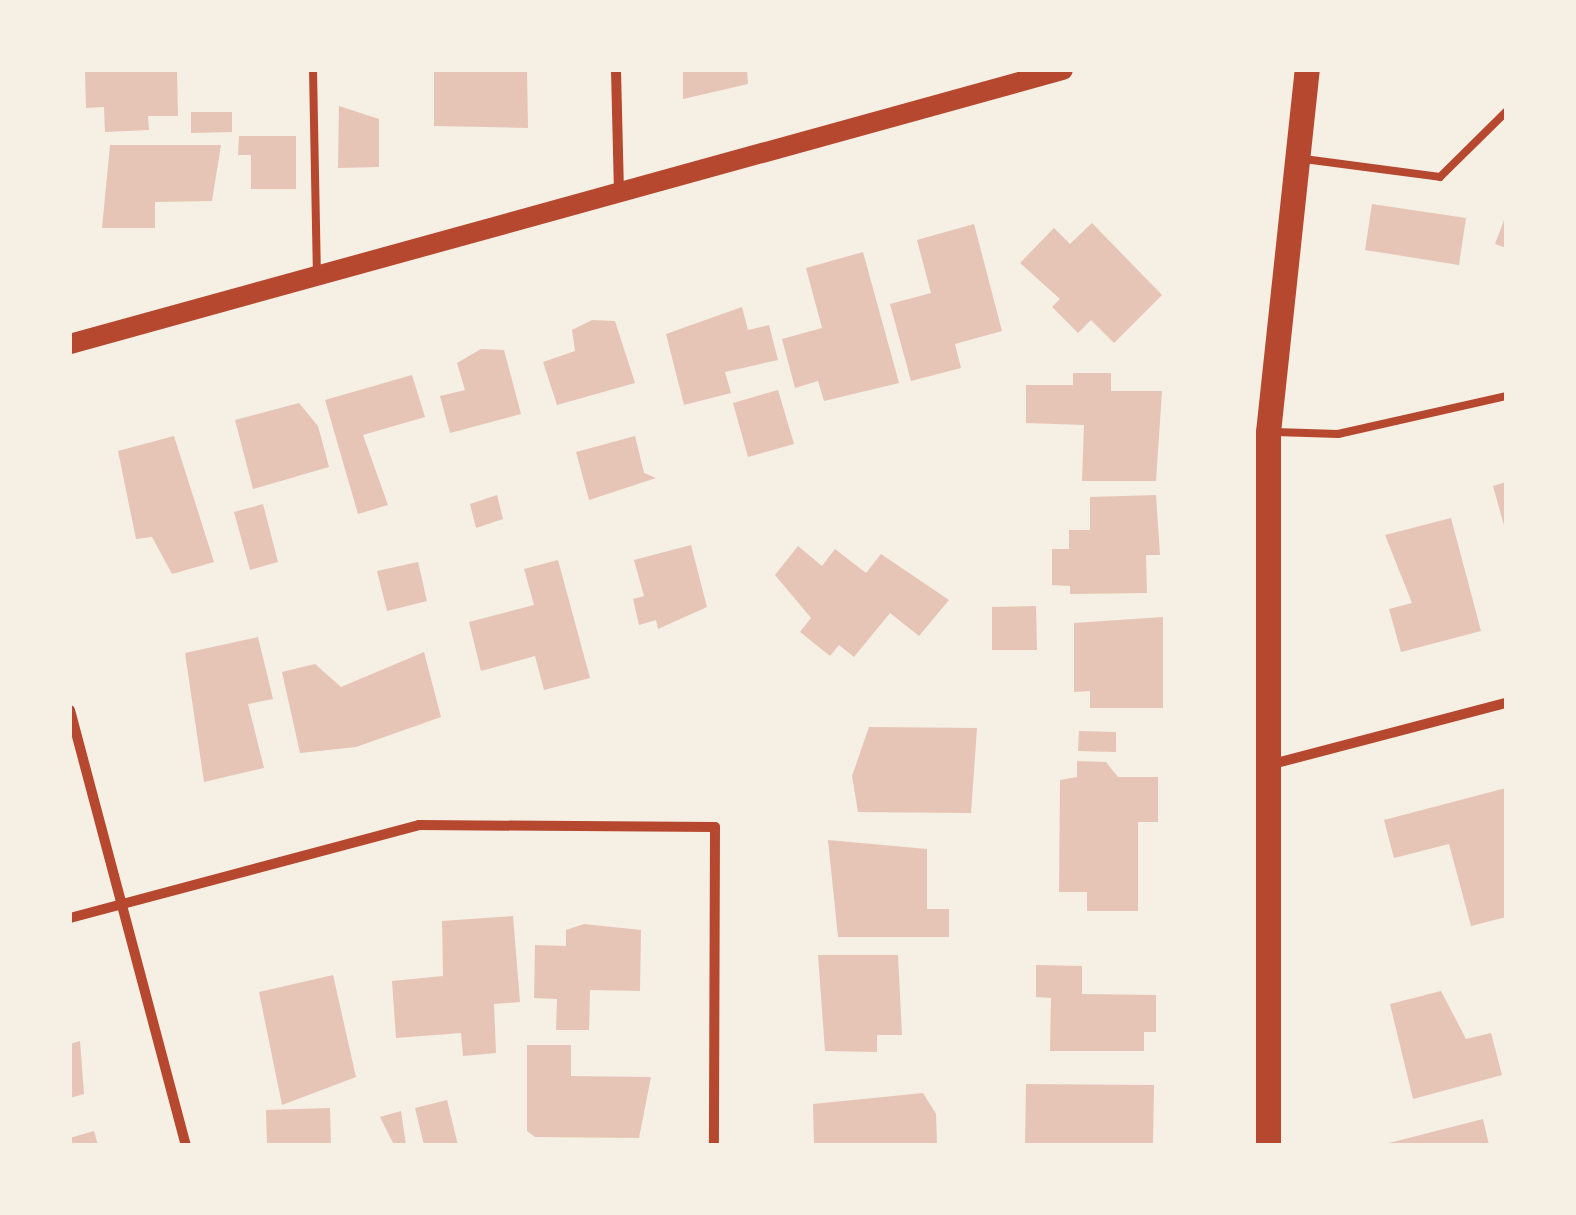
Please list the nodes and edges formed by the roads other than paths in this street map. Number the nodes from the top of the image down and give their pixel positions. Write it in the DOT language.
graph roads {
  1 [pos="314,70"];
  2 [pos="616,70"];
  3 [pos="1063,70"];
  4 [pos="1307,70"];
  5 [pos="1506,112"];
  6 [pos="1292,157"];
  7 [pos="619,194"];
  8 [pos="317,276"];
  9 [pos="70,344"];
  10 [pos="1506,396"];
  11 [pos="1268,432"];
  12 [pos="1506,702"];
  13 [pos="70,710"];
  14 [pos="1268,766"];
  15 [pos="122,904"];
  16 [pos="70,918"];
  17 [pos="186,1145"];
  18 [pos="714,1145"];
  19 [pos="1268,1145"];
  1 -- 8 [label="lane"];
  2 -- 7 [label="street"];
  3 -- 7 [label="main road"];
  4 -- 6 [label="main road"];
  5 -- 6 [label="lane"];
  6 -- 11 [label="main road"];
  7 -- 8 [label="main road"];
  8 -- 9 [label="main road"];
  10 -- 11 [label="lane"];
  11 -- 14 [label="main road"];
  12 -- 14 [label="street"];
  13 -- 15 [label="street"];
  14 -- 19 [label="main road"];
  15 -- 16 [label="street"];
  15 -- 17 [label="street"];
  15 -- 18 [label="street"];
}
